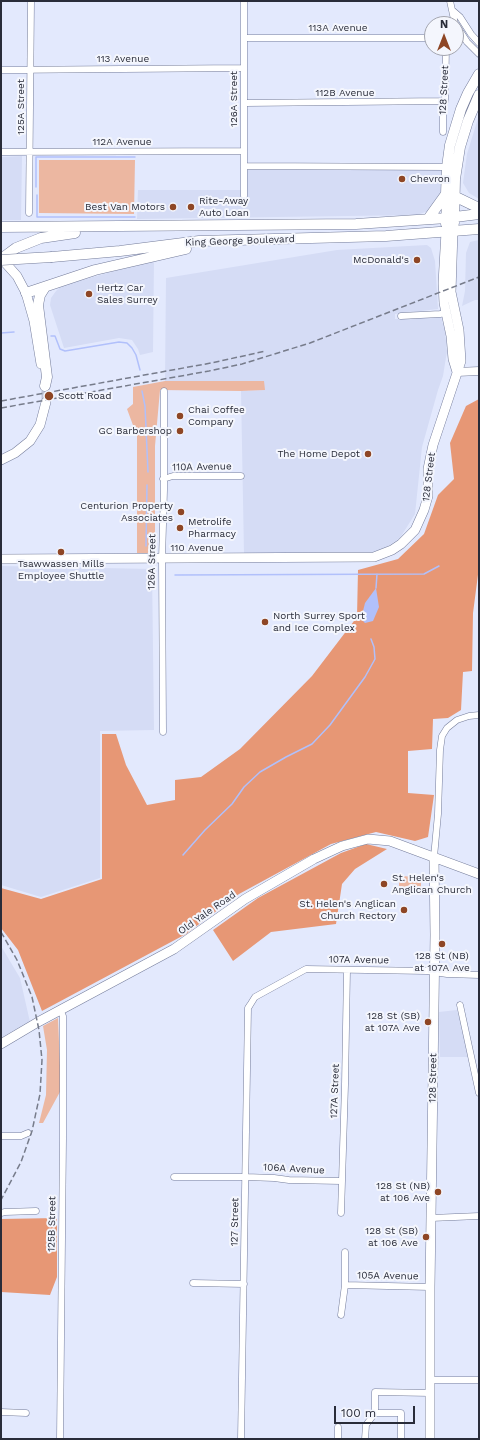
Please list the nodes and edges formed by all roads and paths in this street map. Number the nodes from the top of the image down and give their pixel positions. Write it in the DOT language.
graph roads {
  1 [pos="31,1"];
  2 [pos="244,1"];
  3 [pos="450,1"];
  4 [pos="452,10"];
  5 [pos="453,16"];
  6 [pos="464,37"];
  7 [pos="244,38"];
  8 [pos="424,38"];
  9 [pos="479,43"];
  10 [pos="479,54"];
  11 [pos="446,56"];
  12 [pos="244,68"];
  13 [pos="1,70"];
  14 [pos="31,70"];
  15 [pos="479,74"];
  16 [pos="479,95"];
  17 [pos="445,101"];
  18 [pos="244,103"];
  19 [pos="443,132"];
  20 [pos="1,152"];
  21 [pos="31,152"];
  22 [pos="244,152"];
  23 [pos="244,166"];
  24 [pos="447,167"];
  25 [pos="450,195"];
  26 [pos="244,196"];
  27 [pos="479,208"];
  28 [pos="29,213"];
  29 [pos="479,214"];
  30 [pos="450,217"];
  31 [pos="428,219"];
  32 [pos="221,226"];
  33 [pos="1,228"];
  34 [pos="479,229"];
  35 [pos="449,232"];
  36 [pos="233,239"];
  37 [pos="1,259"];
  38 [pos="45,287"];
  39 [pos="26,293"];
  40 [pos="446,312"];
  41 [pos="401,316"];
  42 [pos="479,371"];
  43 [pos="457,372"];
  44 [pos="46,388"];
  45 [pos="164,391"];
  46 [pos="46,402"];
  47 [pos="1,460"];
  48 [pos="241,476"];
  49 [pos="163,479"];
  50 [pos="392,550"];
  51 [pos="1,559"];
  52 [pos="162,559"];
  53 [pos="479,715"];
  54 [pos="162,732"];
  55 [pos="434,857"];
  56 [pos="479,874"];
  57 [pos="347,970"];
  58 [pos="434,972"];
  59 [pos="479,976"];
  60 [pos="250,1005"];
  61 [pos="460,1005"];
  62 [pos="60,1010"];
  63 [pos="1,1044"];
  64 [pos="476,1066"];
  65 [pos="479,1093"];
  66 [pos="28,1133"];
  67 [pos="1,1136"];
  68 [pos="174,1177"];
  69 [pos="246,1177"];
  70 [pos="341,1181"];
  71 [pos="36,1211"];
  72 [pos="1,1213"];
  73 [pos="341,1214"];
  74 [pos="479,1216"];
  75 [pos="431,1218"];
  76 [pos="346,1252"];
  77 [pos="193,1283"];
  78 [pos="244,1284"];
  79 [pos="345,1285"];
  80 [pos="430,1287"];
  81 [pos="341,1315"];
  82 [pos="431,1380"];
  83 [pos="479,1380"];
  84 [pos="431,1393"];
  85 [pos="1,1412"];
  86 [pos="26,1413"];
  87 [pos="375,1413"];
  88 [pos="338,1426"];
  89 [pos="60,1439"];
  90 [pos="242,1439"];
  91 [pos="338,1439"];
  92 [pos="365,1439"];
  93 [pos="401,1439"];
  94 [pos="430,1439"];
  1 -- 14 [label="street, 125A Street"];
  2 -- 7 [label="street, 126A Street"];
  3 -- 4 [label="street"];
  4 -- 5 [label="street"];
  4 -- 9 [label="street"];
  6 -- 10 [label="street"];
  7 -- 8 [label="street, 113A Avenue"];
  7 -- 12 [label="street, 126A Street"];
  11 -- 17 [label="street, 128 Street"];
  12 -- 14 [label="street, 113 Avenue"];
  12 -- 18 [label="street, 126A Street"];
  13 -- 14 [label="street, 113 Avenue"];
  14 -- 21 [label="street, 125A Street"];
  15 -- 24 [label="main road"];
  16 -- 25 [label="main road"];
  17 -- 18 [label="street, 112B Avenue"];
  17 -- 19 [label="street, 128 Street"];
  18 -- 22 [label="street, 126A Street"];
  20 -- 21 [label="street, 112A Avenue"];
  21 -- 22 [label="street, 112A Avenue"];
  21 -- 28 [label="street, 125A Street"];
  22 -- 23 [label="street, 126A Street"];
  23 -- 24 [label="street"];
  23 -- 26 [label="street, 126A Street"];
  24 -- 25 [label="main road"];
  25 -- 27 [label="main road"];
  25 -- 30 [label="main road, 128 Street"];
  25 -- 31 [label="main road"];
  29 -- 30 [label="main road, King George Boulevard"];
  30 -- 31 [label="main road, King George Boulevard"];
  30 -- 35 [label="main road, 128 Street"];
  31 -- 32 [label="main road, King George Boulevard"];
  32 -- 33 [label="main road, King George Boulevard"];
  32 -- 37 [label="main road"];
  34 -- 35 [label="main road, King George Boulevard"];
  35 -- 36 [label="main road, King George Boulevard"];
  35 -- 40 [label="main road, 128 Street"];
  35 -- 43 [label="main road, 128 Street"];
  36 -- 37 [label="main road, King George Boulevard, bridge"];
  36 -- 38 [label="main road"];
  37 -- 39 [label="main road"];
  38 -- 39 [label="main road"];
  38 -- 44 [label="main road"];
  39 -- 44 [label="main road"];
  40 -- 41 [label="street"];
  40 -- 43 [label="main road, 128 Street"];
  42 -- 43 [label="street"];
  43 -- 50 [label="main road, 128 Street"];
  45 -- 49 [label="street, 126A Street"];
  46 -- 47 [label="main road"];
  48 -- 49 [label="street, 110A Avenue"];
  49 -- 52 [label="street, 126A Street"];
  50 -- 52 [label="main road, 110 Avenue"];
  51 -- 52 [label="main road, 110 Avenue"];
  52 -- 54 [label="street, 126A Street"];
  53 -- 55 [label="street, 128 Street"];
  55 -- 56 [label="main road, Old Yale Road"];
  55 -- 58 [label="main road, 128 Street"];
  55 -- 62 [label="main road, Old Yale Road"];
  57 -- 58 [label="street, 107A Avenue"];
  57 -- 60 [label="street, 107A Avenue"];
  57 -- 70 [label="street, 127A Street"];
  58 -- 59 [label="street, 107A Avenue"];
  58 -- 75 [label="main road, 128 Street"];
  60 -- 69 [label="street, 127 Street"];
  61 -- 64 [label="street"];
  62 -- 63 [label="main road, Old Yale Road"];
  62 -- 89 [label="street, 125B Street"];
  64 -- 65 [label="street"];
  66 -- 67 [label="street"];
  68 -- 69 [label="street, 106A Avenue"];
  69 -- 70 [label="street, 106A Avenue"];
  69 -- 78 [label="street, 127 Street"];
  70 -- 73 [label="street, 127A Street"];
  71 -- 72 [label="street"];
  74 -- 75 [label="street"];
  75 -- 80 [label="main road, 128 Street"];
  76 -- 79 [label="street"];
  77 -- 78 [label="street"];
  78 -- 90 [label="street, 127 Street"];
  79 -- 80 [label="street, 105A Avenue"];
  79 -- 81 [label="street"];
  80 -- 82 [label="main road, 128 Street"];
  82 -- 83 [label="street"];
  82 -- 84 [label="main road, 128 Street"];
  84 -- 87 [label="street"];
  84 -- 94 [label="main road, 128 Street"];
  85 -- 86 [label="street"];
  87 -- 92 [label="street"];
  87 -- 93 [label="street"];
  88 -- 91 [label="street"];
}
